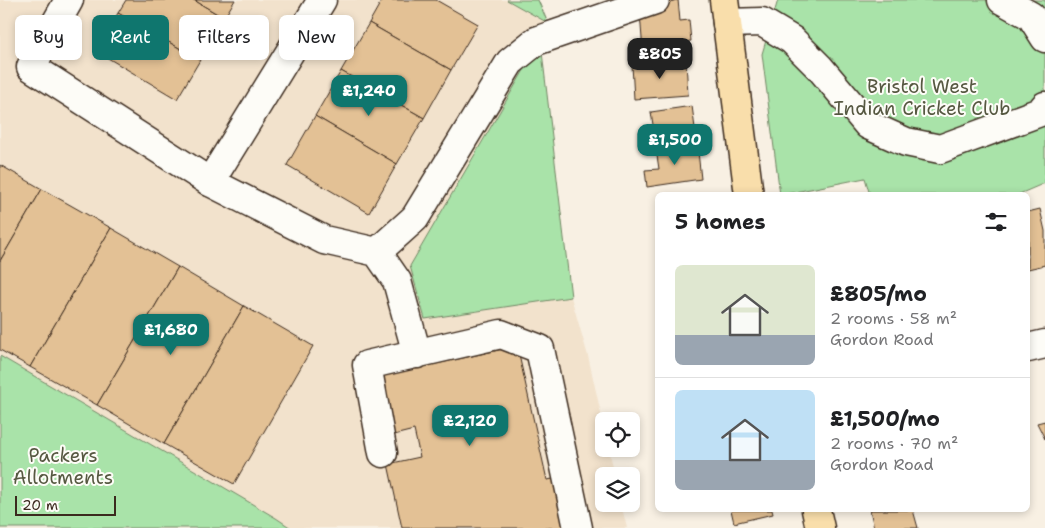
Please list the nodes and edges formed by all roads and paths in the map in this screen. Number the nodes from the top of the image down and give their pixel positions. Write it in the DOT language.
graph roads {
  1 [pos="69,0"];
  2 [pos="322,0"];
  3 [pos="655,0"];
  4 [pos="1002,0"];
  5 [pos="726,11"];
  6 [pos="1045,38"];
  7 [pos="1045,106"];
  8 [pos="210,182"];
  9 [pos="749,192"];
  10 [pos="376,252"];
  11 [pos="1045,344"];
  12 [pos="1030,348"];
  13 [pos="417,354"];
  14 [pos="383,453"];
  15 [pos="816,512"];
  16 [pos="578,528"];
  17 [pos="820,528"];
  1 -- 8 [label="street"];
  2 -- 8 [label="street"];
  3 -- 10 [label="street"];
  4 -- 6 [label="street"];
  5 -- 7 [label="street"];
  5 -- 9 [label="main road"];
  8 -- 10 [label="street"];
  10 -- 13 [label="street"];
  11 -- 12 [label="street"];
  13 -- 14 [label="street"];
  13 -- 16 [label="street"];
  15 -- 17 [label="main road"];
}
